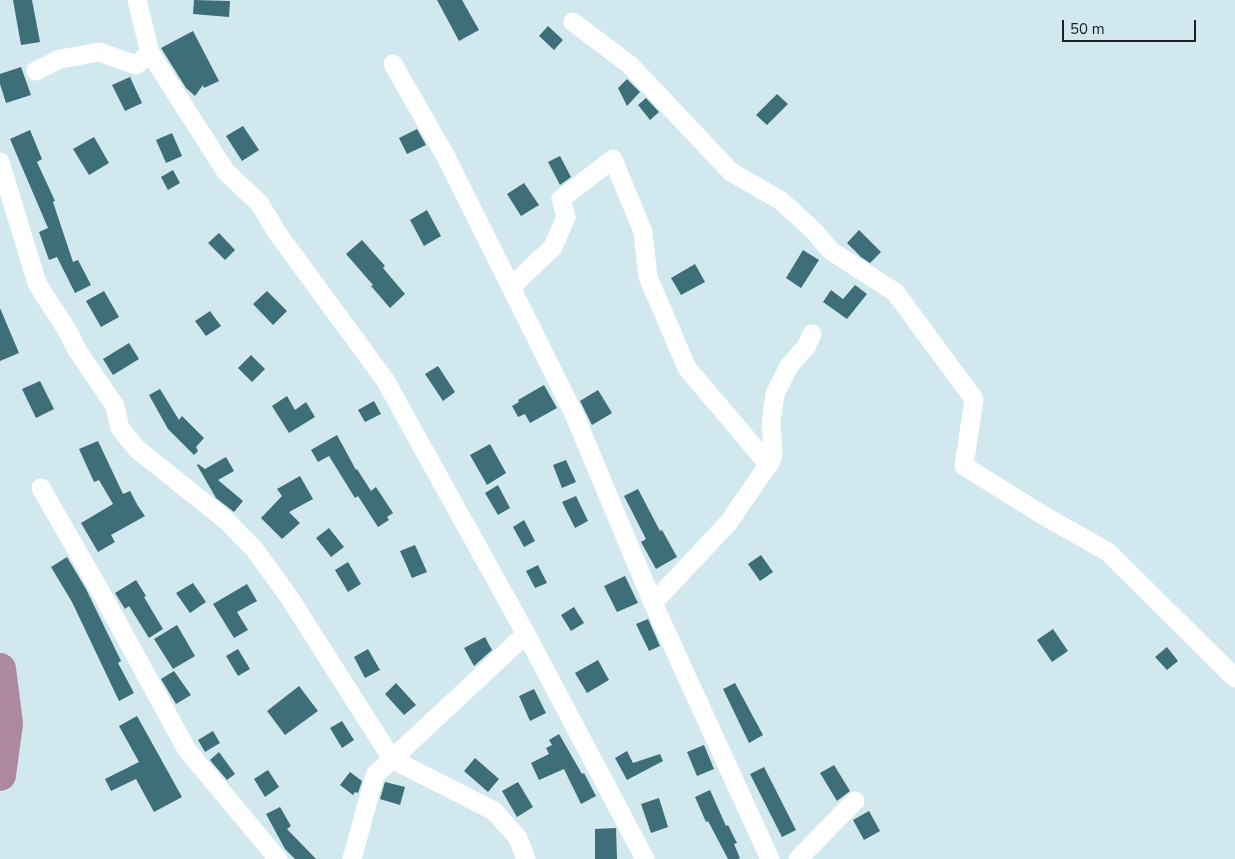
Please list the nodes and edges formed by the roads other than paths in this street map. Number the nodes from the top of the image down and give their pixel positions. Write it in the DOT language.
graph roads {
  1 [pos="136,0"];
  2 [pos="572,22"];
  3 [pos="150,53"];
  4 [pos="393,64"];
  5 [pos="36,70"];
  6 [pos="0,162"];
  7 [pos="510,287"];
  8 [pos="812,334"];
  9 [pos="769,465"];
  10 [pos="41,488"];
  11 [pos="653,603"];
  12 [pos="526,634"];
  13 [pos="1235,678"];
  14 [pos="392,758"];
  15 [pos="855,801"];
  16 [pos="278,859"];
  17 [pos="352,859"];
  18 [pos="526,859"];
  19 [pos="645,859"];
  20 [pos="770,859"];
  21 [pos="798,859"];
  1 -- 3 [label="street"];
  2 -- 13 [label="street"];
  3 -- 5 [label="street"];
  3 -- 12 [label="street"];
  4 -- 7 [label="street"];
  6 -- 14 [label="street"];
  7 -- 9 [label="street"];
  7 -- 11 [label="street"];
  8 -- 9 [label="street"];
  9 -- 11 [label="street"];
  10 -- 16 [label="street"];
  11 -- 20 [label="street"];
  12 -- 14 [label="street"];
  12 -- 19 [label="street"];
  14 -- 17 [label="street"];
  14 -- 18 [label="street"];
  15 -- 21 [label="street"];
}
